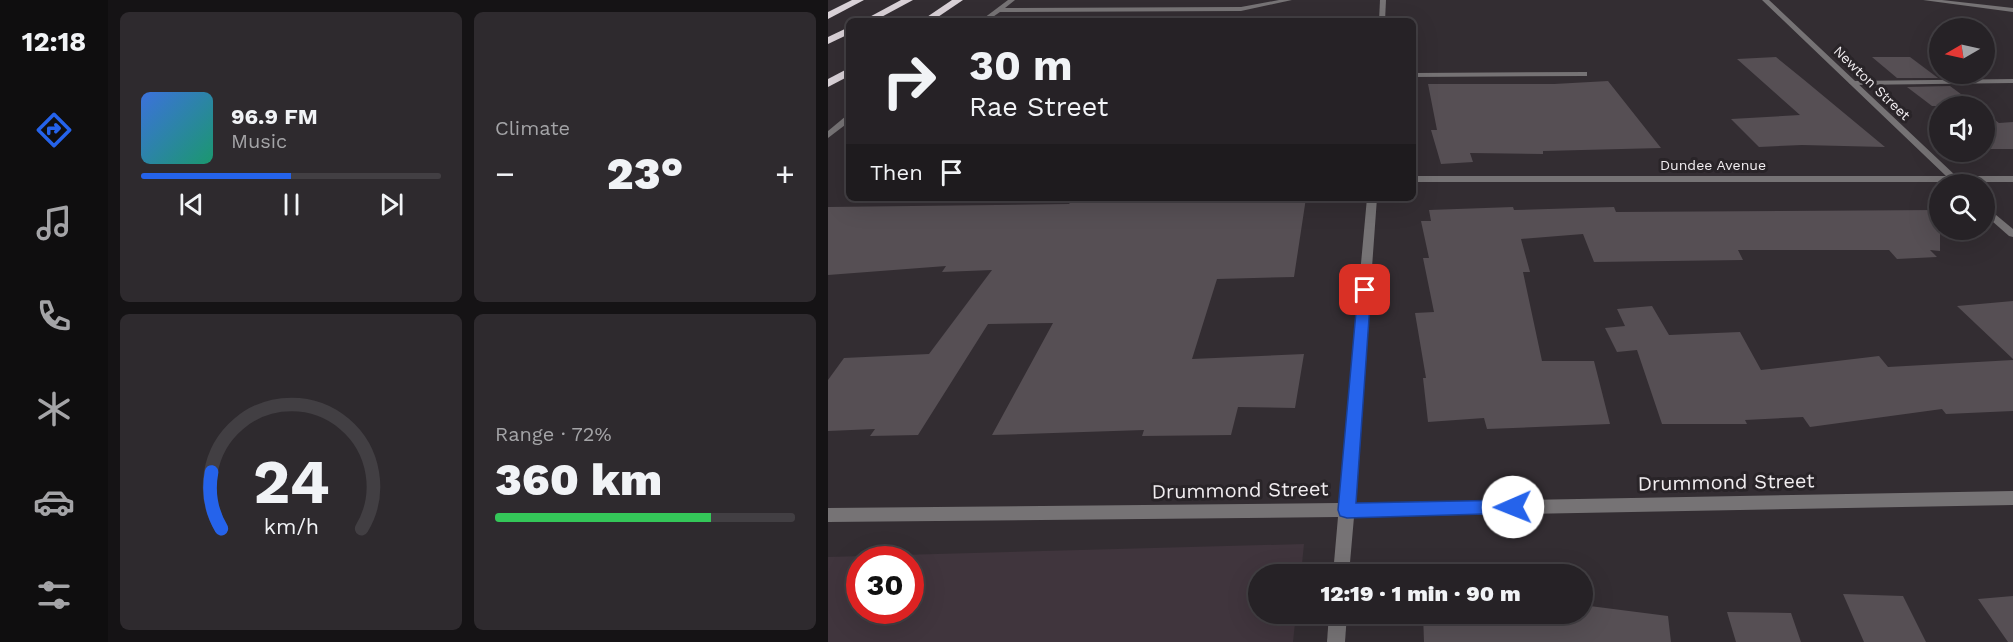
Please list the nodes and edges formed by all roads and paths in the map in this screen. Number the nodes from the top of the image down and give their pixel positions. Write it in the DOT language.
graph roads {
  1 [pos="839,0"];
  2 [pos="859,0"];
  3 [pos="908,0"];
  4 [pos="958,0"];
  5 [pos="1012,0"];
  6 [pos="1289,0"];
  7 [pos="1383,0"];
  8 [pos="1765,0"];
  9 [pos="1926,0"];
  10 [pos="2005,0"];
  11 [pos="828,4"];
  12 [pos="2005,9"];
  13 [pos="999,10"];
  14 [pos="2013,10"];
  15 [pos="828,16"];
  16 [pos="873,18"];
  17 [pos="931,18"];
  18 [pos="987,18"];
  19 [pos="1382,18"];
  20 [pos="846,32"];
  21 [pos="828,41"];
  22 [pos="846,73"];
  23 [pos="1416,75"];
  24 [pos="1416,80"];
  25 [pos="2013,81"];
  26 [pos="1852,83"];
  27 [pos="828,84"];
  28 [pos="846,120"];
  29 [pos="828,135"];
  30 [pos="1949,174"];
  31 [pos="1416,179"];
  32 [pos="2013,179"];
  33 [pos="1995,180"];
  34 [pos="1929,182"];
  35 [pos="1372,201"];
  36 [pos="1995,218"];
  37 [pos="2013,234"];
  38 [pos="2013,498"];
  39 [pos="1347,510"];
  40 [pos="828,515"];
  41 [pos="1342,564"];
  42 [pos="1337,624"];
  43 [pos="1336,642"];
  1 -- 11 [label="highway"];
  2 -- 15 [label="highway"];
  3 -- 16 [label="highway"];
  4 -- 17 [label="highway"];
  5 -- 13 [label="street"];
  6 -- 13 [label="street"];
  7 -- 19 [label="street"];
  8 -- 26 [label="street, Newton Street"];
  9 -- 12 [label="street"];
  10 -- 12 [label="street"];
  12 -- 14 [label="street"];
  13 -- 18 [label="street"];
  20 -- 21 [label="highway"];
  22 -- 27 [label="highway"];
  23 -- 24 [label="street"];
  25 -- 26 [label="street"];
  26 -- 30 [label="street, Newton Street"];
  28 -- 29 [label="street"];
  31 -- 34 [label="street, Dundee Avenue"];
  32 -- 33 [label="street, Dundee Avenue"];
  35 -- 39 [label="street"];
  36 -- 37 [label="street"];
  38 -- 39 [label="street, Drummond Street"];
  39 -- 40 [label="street, Drummond Street"];
  39 -- 41 [label="street"];
  42 -- 43 [label="street"];
}
